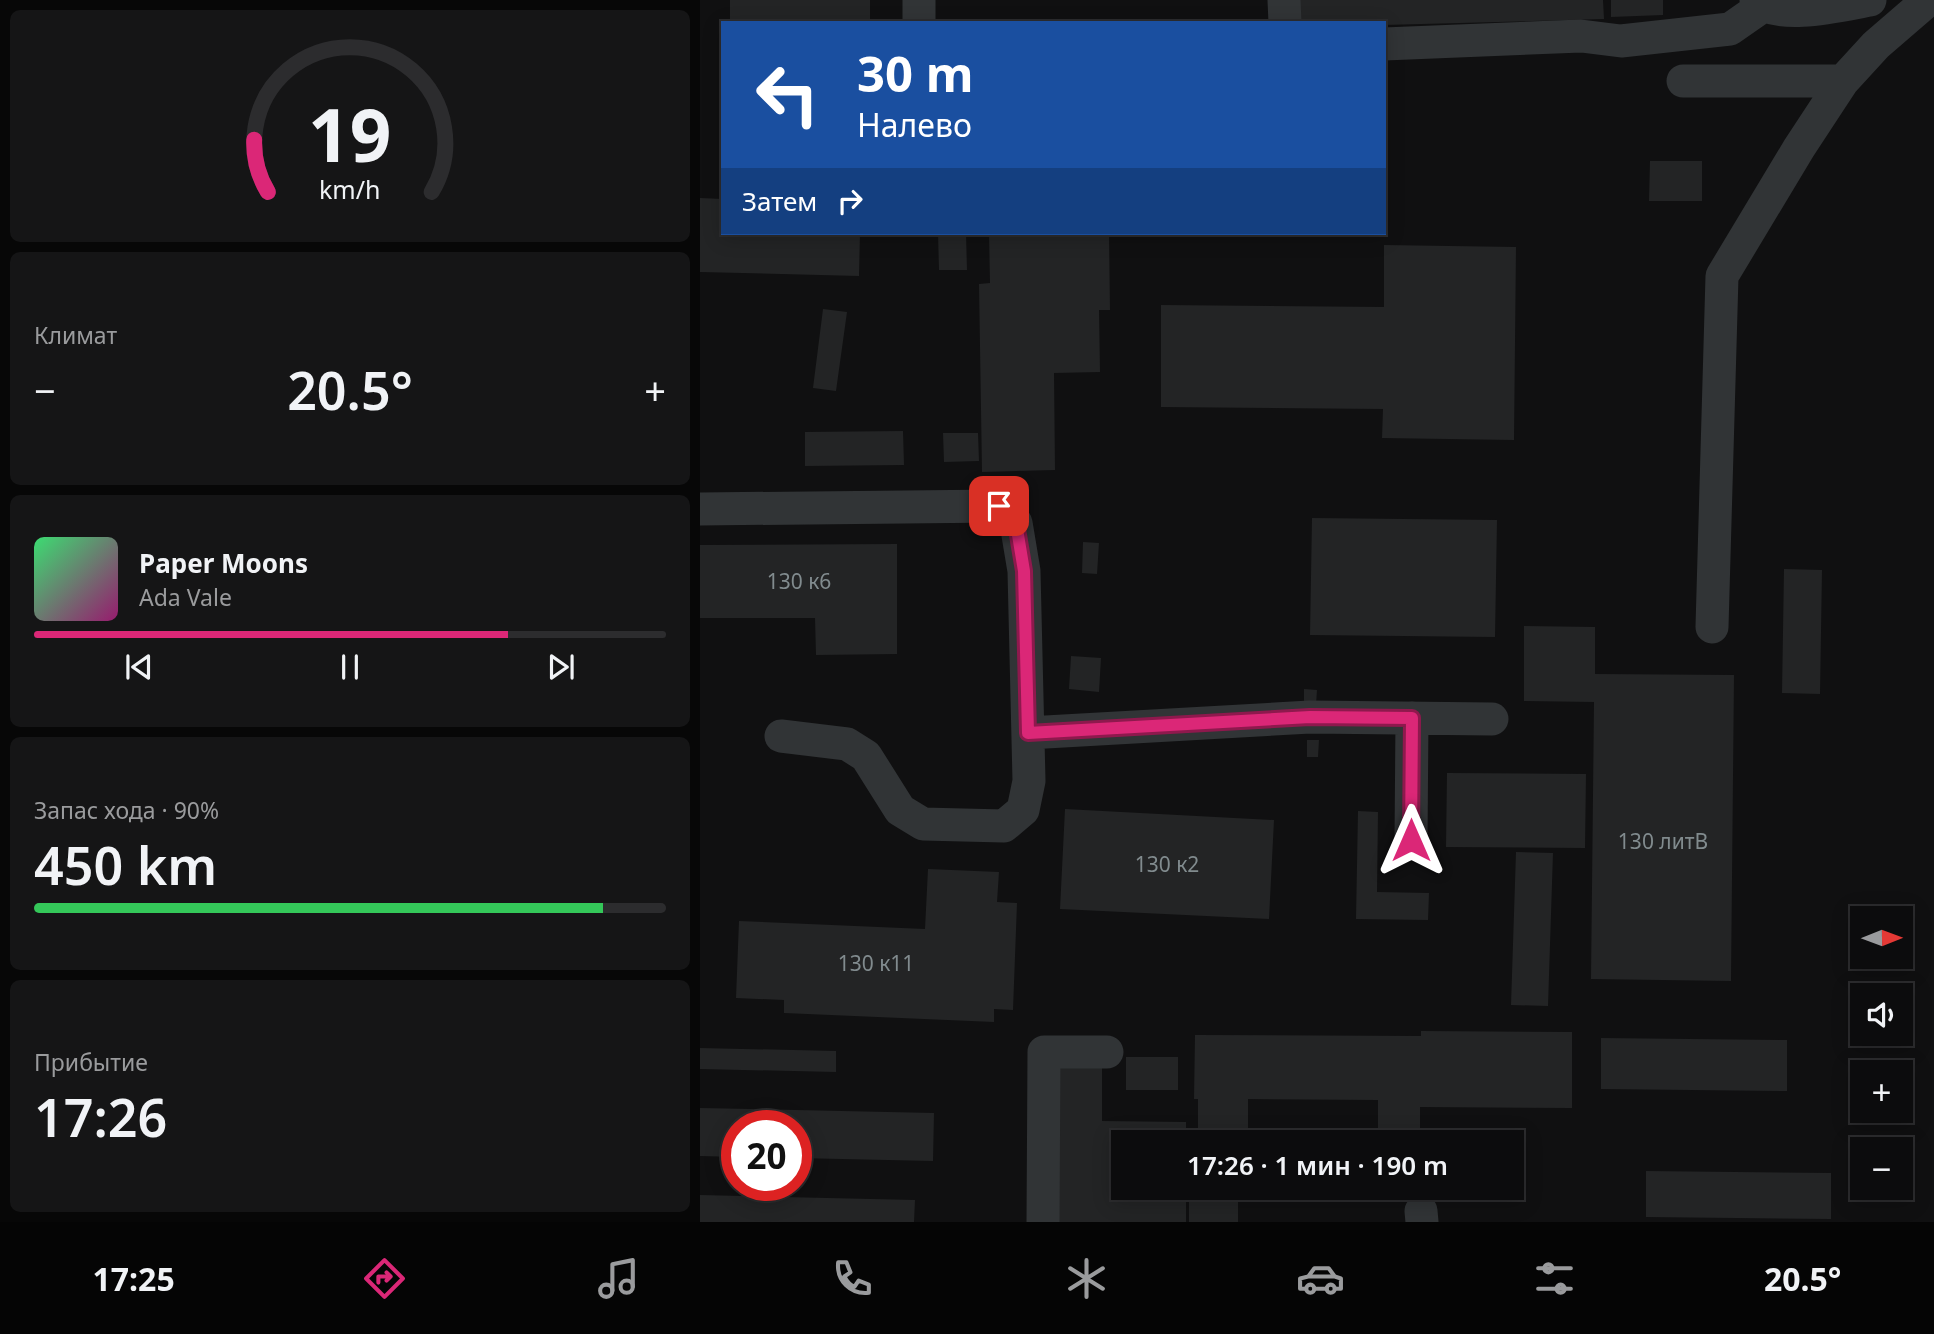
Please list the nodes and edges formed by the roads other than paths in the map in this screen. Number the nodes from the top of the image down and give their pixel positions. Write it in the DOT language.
graph roads {
  1 [pos="919,0"];
  2 [pos="1284,0"];
  3 [pos="1870,0"];
  4 [pos="1880,0"];
  5 [pos="1930,1"];
  6 [pos="1760,3"];
  7 [pos="919,21"];
  8 [pos="1285,21"];
  9 [pos="1386,44"];
  10 [pos="1683,81"];
  11 [pos="1843,81"];
  12 [pos="700,509"];
  13 [pos="1712,627"];
  14 [pos="1412,718"];
  15 [pos="1492,719"];
  16 [pos="1028,733"];
  17 [pos="781,736"];
  18 [pos="1411,840"];
  19 [pos="1107,1052"];
  20 [pos="1043,1222"];
  1 -- 7 [label="street"];
  2 -- 8 [label="street"];
  3 -- 6 [label="street"];
  4 -- 5 [label="street"];
  5 -- 11 [label="street"];
  6 -- 9 [label="street"];
  10 -- 11 [label="street"];
  11 -- 13 [label="street"];
  12 -- 16 [label="street"];
  14 -- 15 [label="street"];
  14 -- 16 [label="street"];
  14 -- 18 [label="street"];
  16 -- 17 [label="street"];
  19 -- 20 [label="street"];
}
